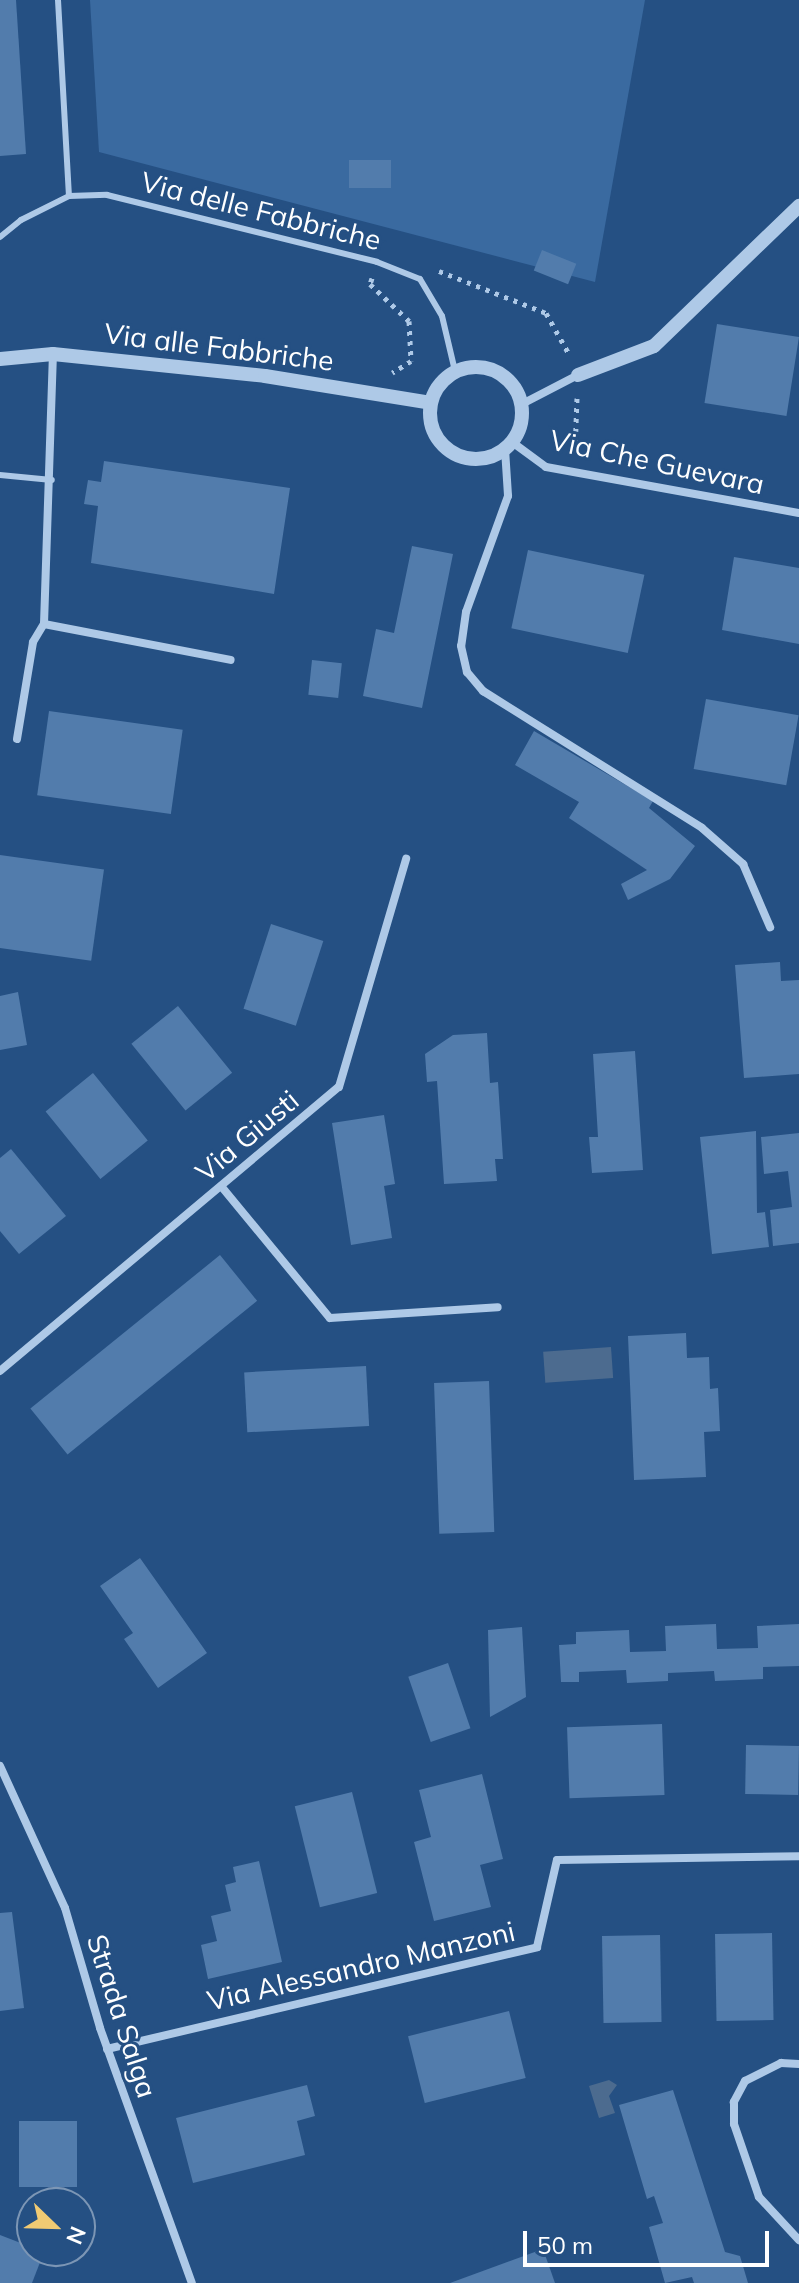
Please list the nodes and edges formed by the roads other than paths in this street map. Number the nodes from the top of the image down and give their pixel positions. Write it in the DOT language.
graph roads {
  1 [pos="58,0"];
  2 [pos="69,196"];
  3 [pos="799,206"];
  4 [pos="0,237"];
  5 [pos="53,354"];
  6 [pos="0,359"];
  7 [pos="455,371"];
  8 [pos="578,375"];
  9 [pos="431,403"];
  10 [pos="522,404"];
  11 [pos="509,445"];
  12 [pos="0,475"];
  13 [pos="52,480"];
  14 [pos="799,513"];
  15 [pos="44,624"];
  16 [pos="231,660"];
  17 [pos="17,739"];
  18 [pos="406,859"];
  19 [pos="770,927"];
  20 [pos="221,1186"];
  21 [pos="498,1307"];
  22 [pos="0,1371"];
  23 [pos="0,1766"];
  24 [pos="799,1856"];
  25 [pos="107,2049"];
  26 [pos="799,2064"];
  27 [pos="799,2240"];
  28 [pos="192,2283"];
  1 -- 2 [label="lane"];
  2 -- 4 [label="lane"];
  2 -- 7 [label="lane, Via delle Fabbriche"];
  3 -- 8 [label="street"];
  5 -- 6 [label="street, Via alle Fabbriche"];
  5 -- 9 [label="street, Via alle Fabbriche"];
  5 -- 13 [label="street"];
  7 -- 9 [label="street"];
  7 -- 10 [label="street"];
  8 -- 10 [label="street"];
  9 -- 11 [label="street"];
  10 -- 11 [label="street"];
  11 -- 14 [label="street, Via Che Guevara"];
  11 -- 19 [label="street"];
  12 -- 13 [label="lane"];
  13 -- 15 [label="street"];
  15 -- 16 [label="street"];
  15 -- 17 [label="street"];
  18 -- 20 [label="street, Via Giusti"];
  20 -- 21 [label="street"];
  20 -- 22 [label="street, Via Giusti"];
  23 -- 25 [label="street, Strada Salga"];
  24 -- 25 [label="street, Via Alessandro Manzoni"];
  25 -- 28 [label="street, Strada Salga"];
  26 -- 27 [label="street"];
}
